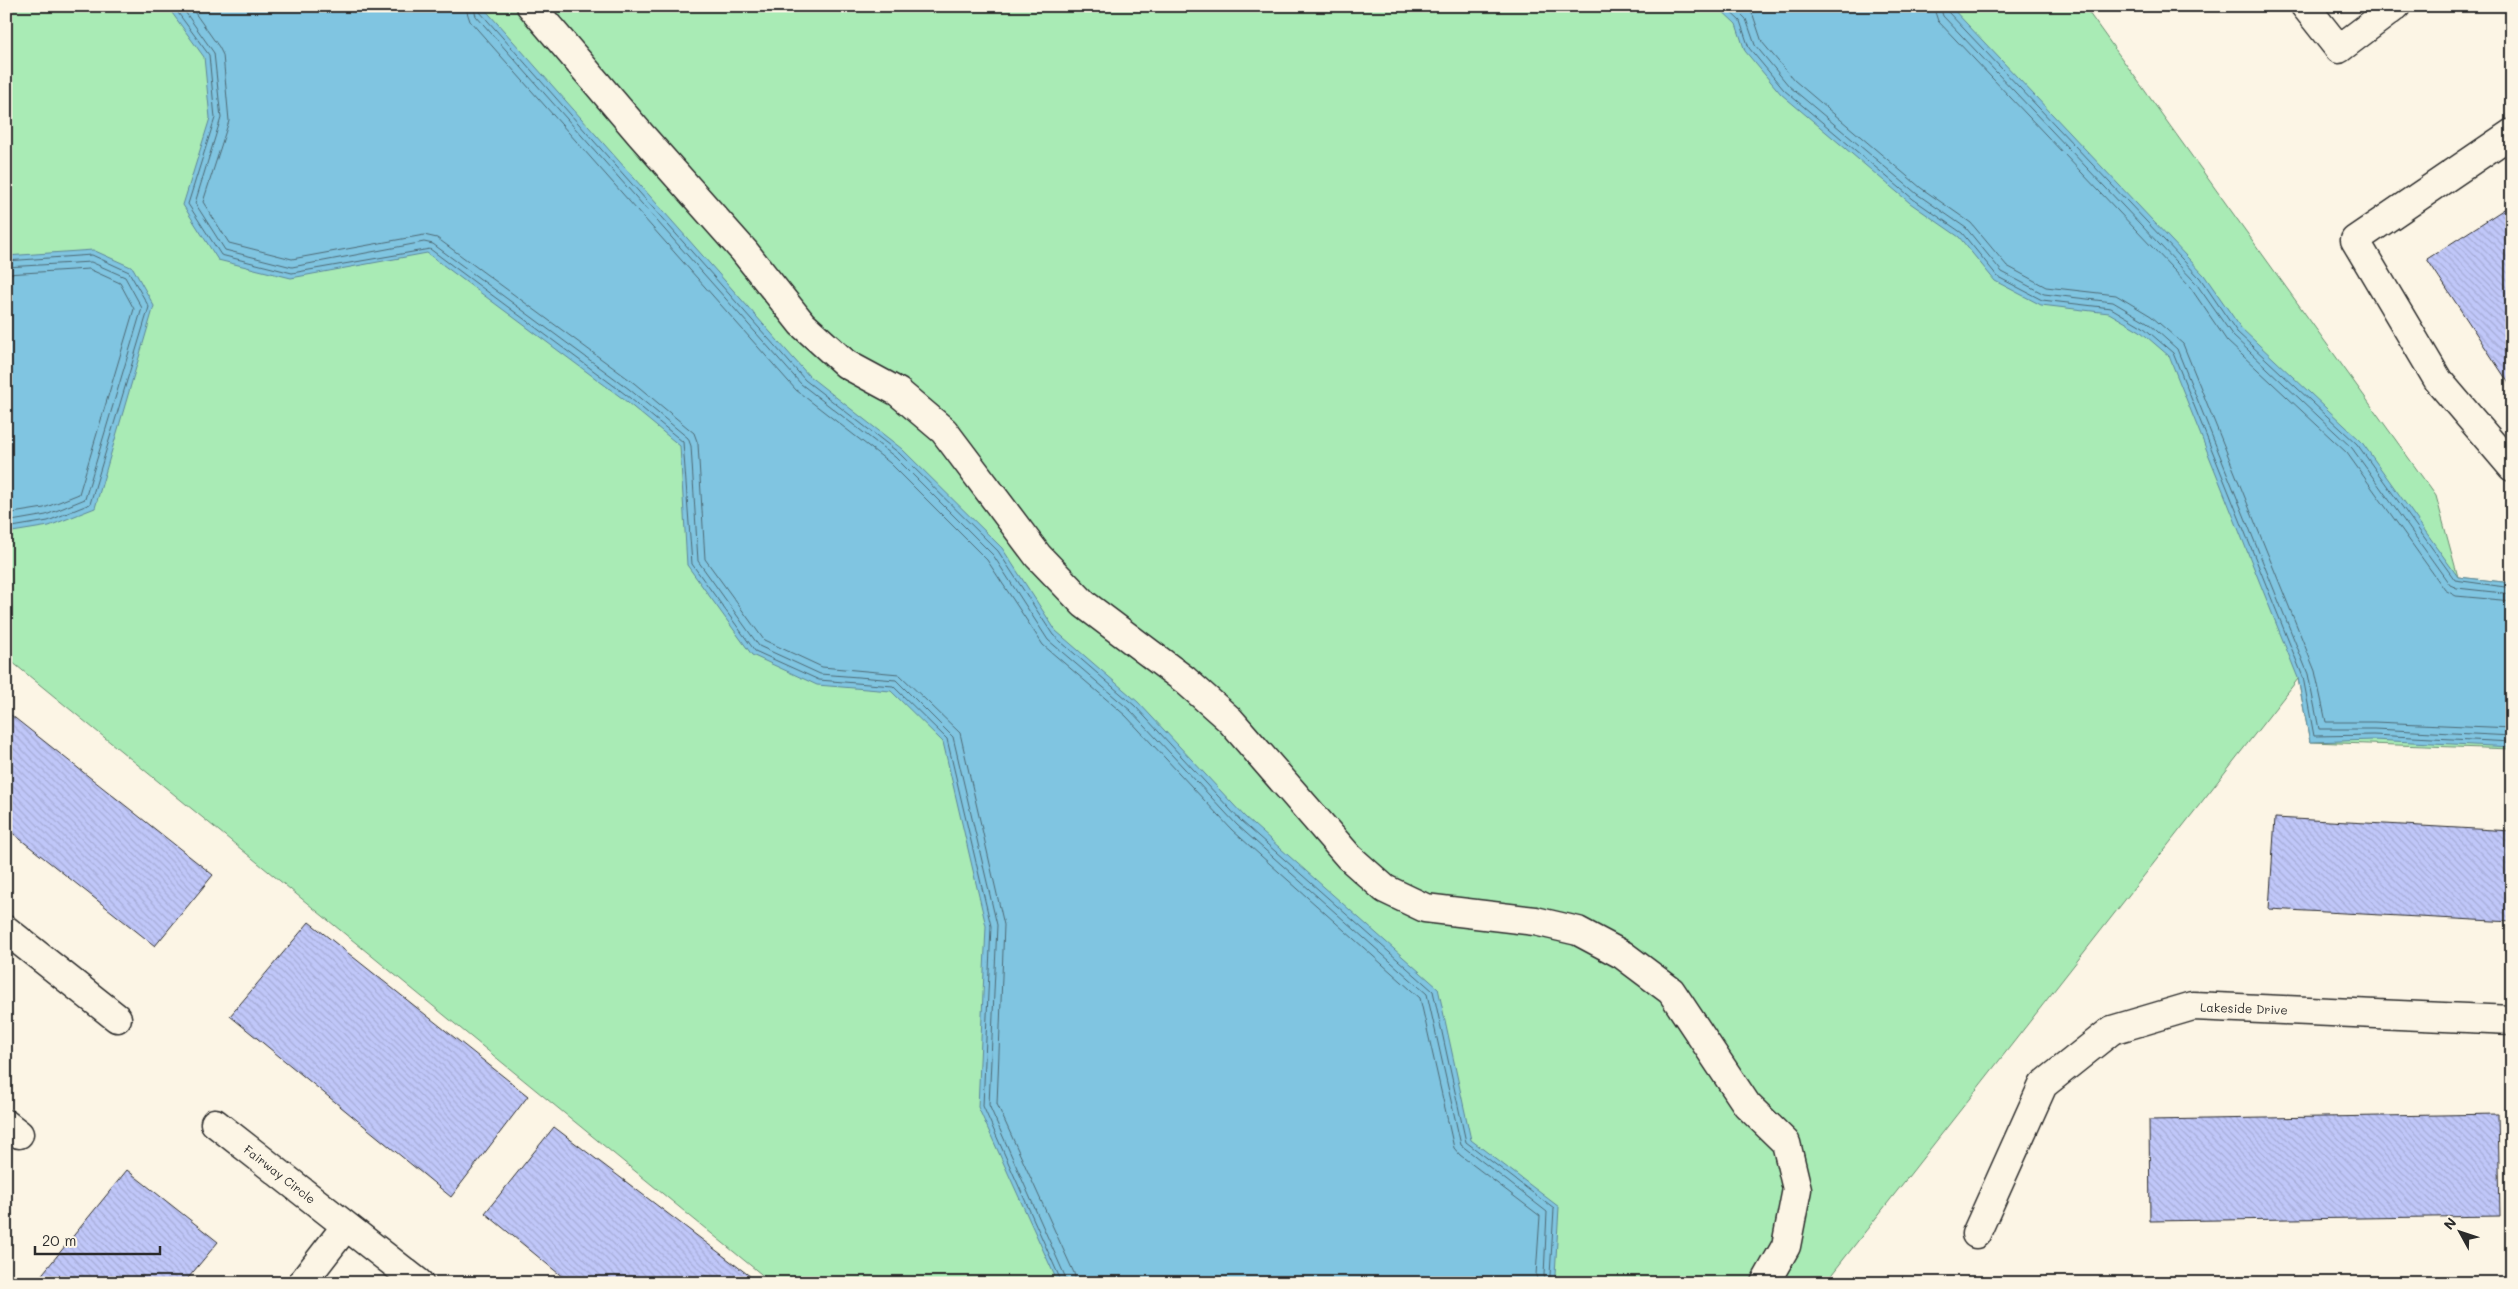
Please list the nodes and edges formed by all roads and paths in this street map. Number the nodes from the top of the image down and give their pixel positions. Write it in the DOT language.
graph roads {
  1 [pos="531,6"];
  2 [pos="2305,6"];
  3 [pos="2396,6"];
  4 [pos="2512,133"];
  5 [pos="2512,467"];
  6 [pos="6,930"];
  7 [pos="117,1018"];
  8 [pos="2512,1020"];
  9 [pos="215,1123"];
  10 [pos="346,1226"];
  11 [pos="1976,1234"];
  12 [pos="302,1283"];
  13 [pos="419,1283"];
  14 [pos="1764,1283"];
  1 -- 14 [label="street"];
  2 -- 3 [label="street"];
  4 -- 5 [label="street"];
  6 -- 7 [label="street"];
  8 -- 11 [label="street, Lakeside Drive"];
  9 -- 10 [label="street, Fairway Circle"];
  10 -- 12 [label="street"];
  10 -- 13 [label="street, Fairway Circle"];
}
